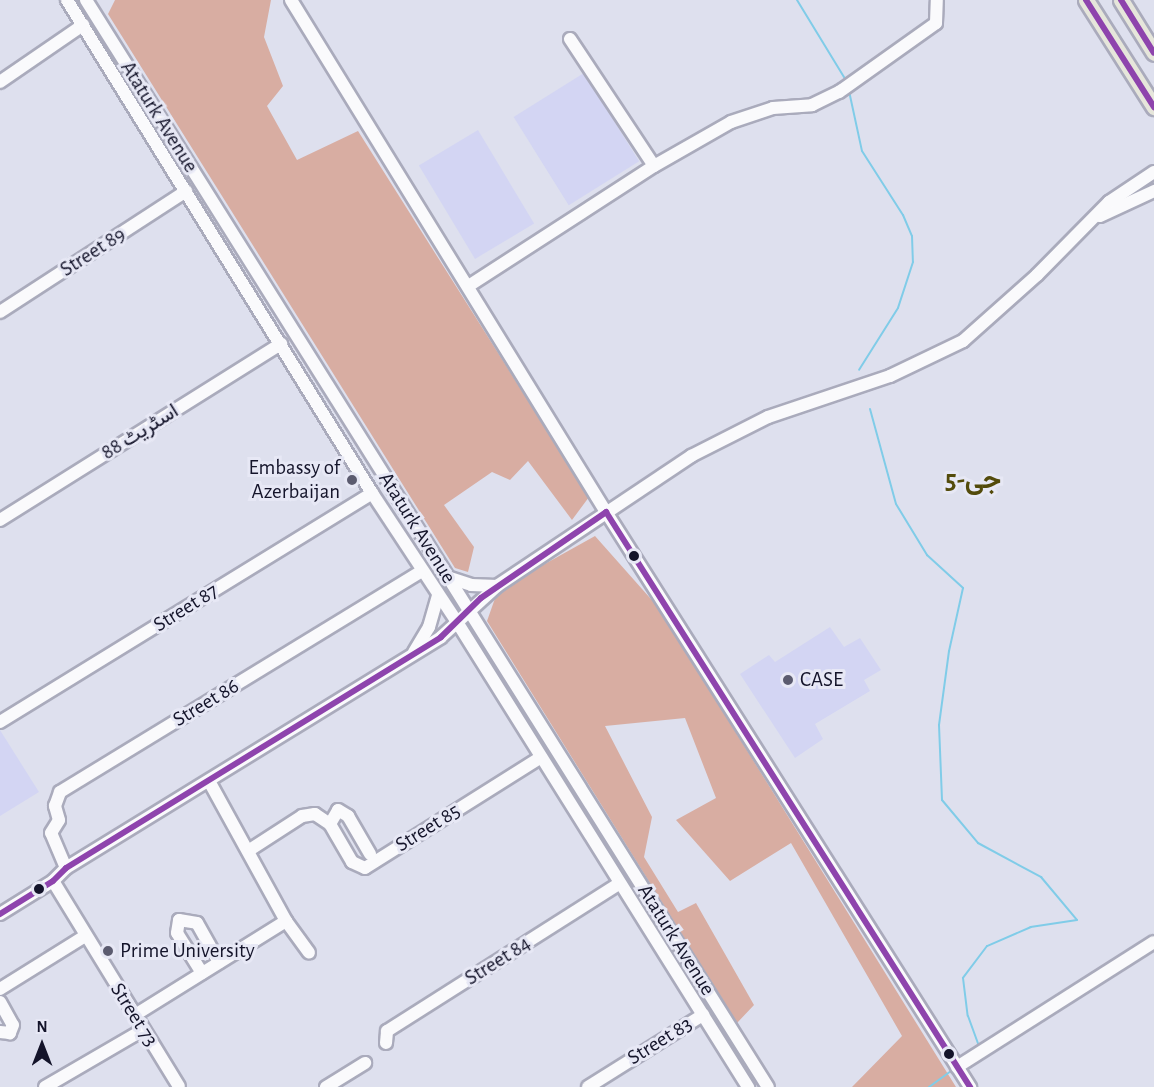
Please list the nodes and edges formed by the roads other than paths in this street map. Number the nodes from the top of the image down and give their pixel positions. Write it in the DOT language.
graph roads {
  1 [pos="67,0"];
  2 [pos="86,0"];
  3 [pos="291,0"];
  4 [pos="938,0"];
  5 [pos="1086,0"];
  6 [pos="1121,0"];
  7 [pos="83,25"];
  8 [pos="570,39"];
  9 [pos="1154,53"];
  10 [pos="0,82"];
  11 [pos="1154,107"];
  12 [pos="654,166"];
  13 [pos="1154,172"];
  14 [pos="186,191"];
  15 [pos="1154,191"];
  16 [pos="220,214"];
  17 [pos="1096,218"];
  18 [pos="205,223"];
  19 [pos="470,285"];
  20 [pos="0,312"];
  21 [pos="281,344"];
  22 [pos="372,493"];
  23 [pos="606,512"];
  24 [pos="0,520"];
  25 [pos="422,571"];
  26 [pos="447,577"];
  27 [pos="497,586"];
  28 [pos="438,596"];
  29 [pos="468,609"];
  30 [pos="457,622"];
  31 [pos="412,656"];
  32 [pos="0,722"];
  33 [pos="541,757"];
  34 [pos="209,780"];
  35 [pos="330,824"];
  36 [pos="248,851"];
  37 [pos="370,854"];
  38 [pos="66,868"];
  39 [pos="53,881"];
  40 [pos="619,884"];
  41 [pos="0,914"];
  42 [pos="286,921"];
  43 [pos="84,936"];
  44 [pos="1154,942"];
  45 [pos="309,953"];
  46 [pos="219,962"];
  47 [pos="202,972"];
  48 [pos="0,989"];
  49 [pos="0,1002"];
  50 [pos="135,1015"];
  51 [pos="703,1015"];
  52 [pos="143,1030"];
  53 [pos="0,1032"];
  54 [pos="736,1036"];
  55 [pos="386,1043"];
  56 [pos="722,1046"];
  57 [pos="365,1063"];
  58 [pos="957,1066"];
  59 [pos="45,1087"];
  60 [pos="179,1087"];
  61 [pos="326,1087"];
  62 [pos="588,1087"];
  63 [pos="748,1087"];
  64 [pos="768,1087"];
  65 [pos="970,1087"];
  1 -- 7 [label="street, Ataturk Avenue"];
  2 -- 16 [label="street, Ataturk Avenue"];
  3 -- 19 [label="street"];
  4 -- 12 [label="street"];
  5 -- 11 [label="main road"];
  6 -- 9 [label="main road"];
  7 -- 10 [label="street"];
  7 -- 14 [label="street, Ataturk Avenue"];
  8 -- 12 [label="street"];
  12 -- 19 [label="street"];
  13 -- 17 [label="street"];
  14 -- 18 [label="street, Ataturk Avenue"];
  14 -- 20 [label="street, Street 89"];
  15 -- 17 [label="street"];
  16 -- 18 [label="street"];
  16 -- 26 [label="street, Ataturk Avenue"];
  17 -- 23 [label="street"];
  18 -- 21 [label="street, Ataturk Avenue"];
  19 -- 23 [label="street"];
  21 -- 22 [label="street, Ataturk Avenue"];
  21 -- 24 [label="street, اسٹریٹ 88"];
  22 -- 25 [label="street, Ataturk Avenue"];
  22 -- 32 [label="street, Street 87"];
  23 -- 27 [label="street"];
  23 -- 58 [label="street"];
  25 -- 28 [label="street, Ataturk Avenue"];
  25 -- 38 [label="street, Street 86"];
  26 -- 27 [label="street"];
  26 -- 29 [label="street, Ataturk Avenue"];
  27 -- 29 [label="street"];
  28 -- 30 [label="street, Ataturk Avenue"];
  28 -- 31 [label="street"];
  29 -- 30 [label="street"];
  29 -- 54 [label="street, Ataturk Avenue"];
  30 -- 31 [label="street"];
  30 -- 33 [label="street, Ataturk Avenue"];
  31 -- 34 [label="street"];
  33 -- 35 [label="street, Street 85"];
  33 -- 40 [label="street, Ataturk Avenue"];
  34 -- 36 [label="street"];
  34 -- 38 [label="street"];
  35 -- 36 [label="street"];
  35 -- 37 [label="street"];
  36 -- 42 [label="street"];
  38 -- 39 [label="street"];
  39 -- 41 [label="street"];
  39 -- 43 [label="street, Street 73"];
  40 -- 51 [label="street, Ataturk Avenue"];
  40 -- 55 [label="street, Street 84"];
  42 -- 45 [label="street"];
  42 -- 46 [label="street"];
  43 -- 48 [label="street"];
  43 -- 50 [label="street, Street 73"];
  44 -- 58 [label="street"];
  46 -- 47 [label="street"];
  46 -- 47 [label="street"];
  47 -- 50 [label="street"];
  49 -- 53 [label="street"];
  50 -- 52 [label="street, Street 73"];
  51 -- 56 [label="street, Ataturk Avenue"];
  51 -- 62 [label="street, Street 83"];
  52 -- 59 [label="street"];
  52 -- 60 [label="street, Street 73"];
  54 -- 56 [label="street"];
  54 -- 64 [label="street, Ataturk Avenue"];
  56 -- 63 [label="street, Ataturk Avenue"];
  57 -- 61 [label="street"];
  58 -- 65 [label="street"];
}
